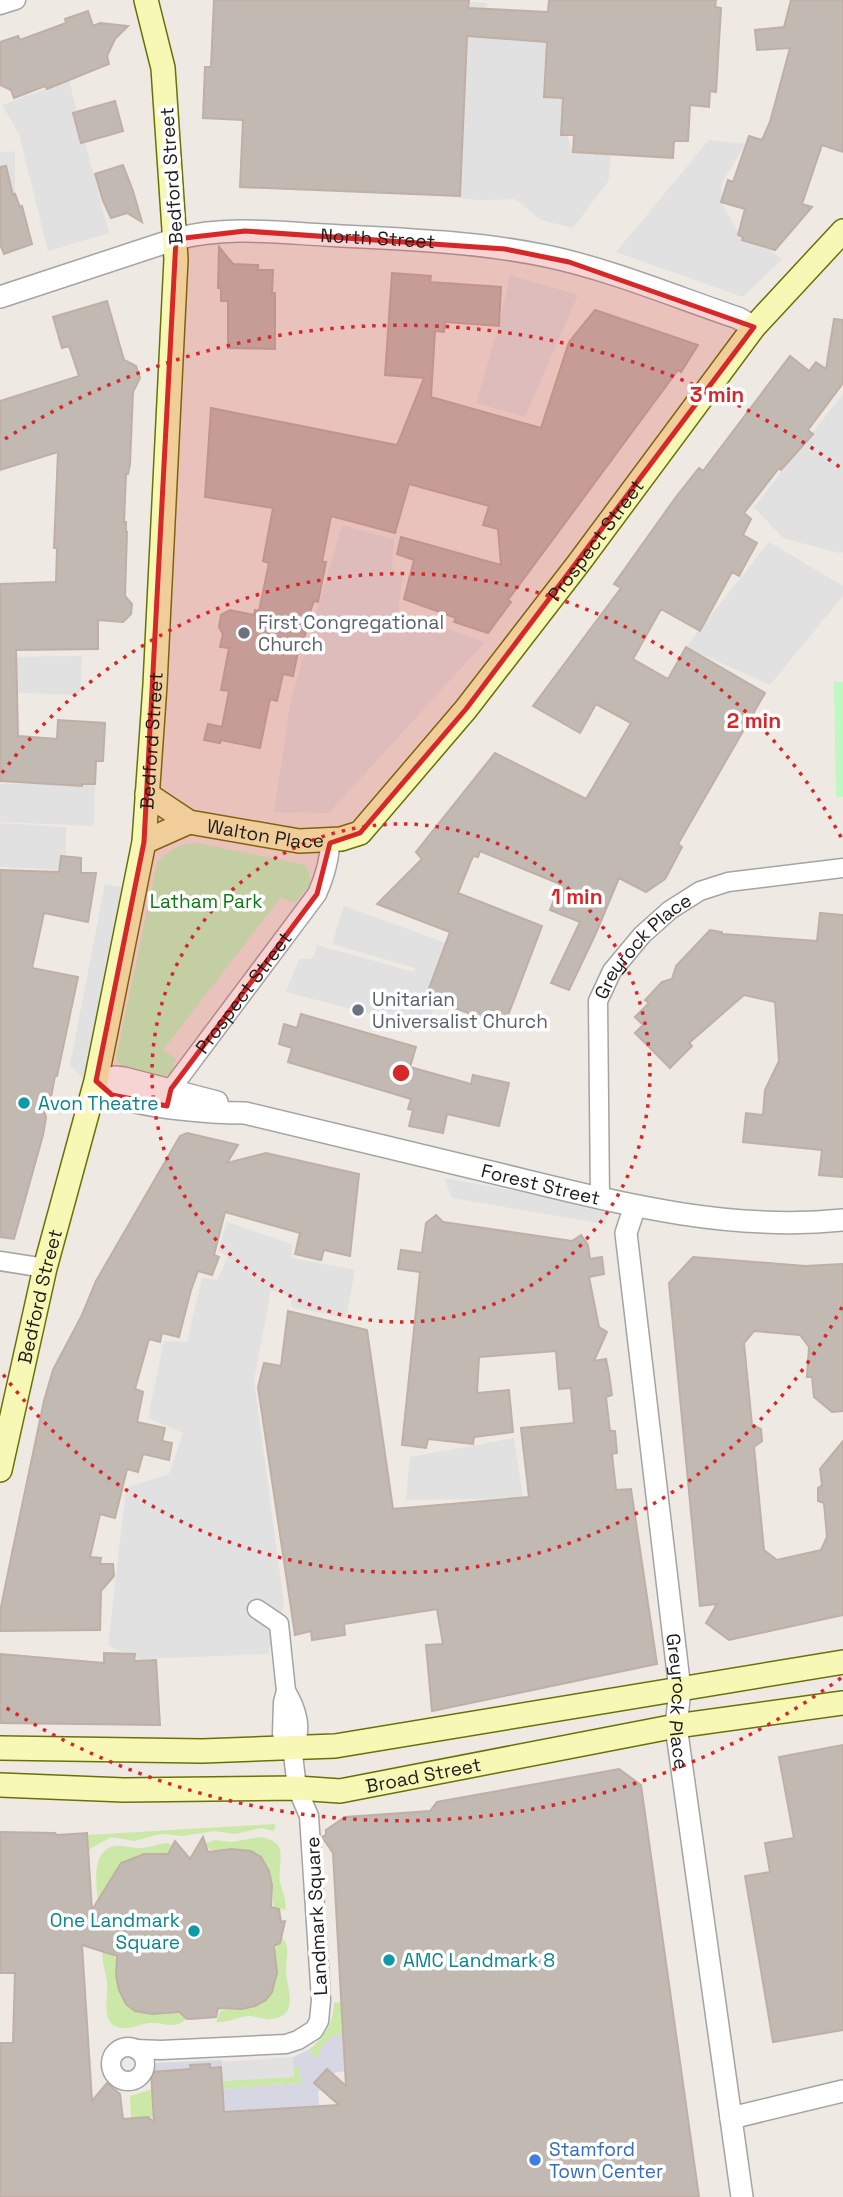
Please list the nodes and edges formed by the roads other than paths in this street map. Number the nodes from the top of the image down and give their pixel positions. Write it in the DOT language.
graph roads {
  1 [pos="16,0"];
  2 [pos="146,0"];
  3 [pos="0,5"];
  4 [pos="843,231"];
  5 [pos="176,239"];
  6 [pos="0,297"];
  7 [pos="754,327"];
  8 [pos="147,794"];
  9 [pos="189,822"];
  10 [pos="336,840"];
  11 [pos="144,842"];
  12 [pos="843,868"];
  13 [pos="96,1081"];
  14 [pos="169,1098"];
  15 [pos="600,1199"];
  16 [pos="635,1206"];
  17 [pos="843,1220"];
  18 [pos="0,1261"];
  19 [pos="45,1268"];
  20 [pos="0,1470"];
  21 [pos="257,1609"];
  22 [pos="843,1662"];
  23 [pos="680,1689"];
  24 [pos="843,1703"];
  25 [pos="676,1726"];
  26 [pos="292,1746"];
  27 [pos="0,1748"];
  28 [pos="0,1784"];
  29 [pos="297,1788"];
  30 [pos="135,2049"];
  31 [pos="843,2091"];
  32 [pos="731,2118"];
  33 [pos="742,2197"];
  1 -- 3 [label="street"];
  2 -- 5 [label="main road, Bedford Street"];
  4 -- 7 [label="main road, Prospect Street"];
  5 -- 6 [label="street, North Street"];
  5 -- 7 [label="street, North Street"];
  5 -- 8 [label="main road, Bedford Street"];
  7 -- 10 [label="main road, Prospect Street"];
  8 -- 9 [label="main road, Walton Place"];
  8 -- 11 [label="main road, Bedford Street"];
  9 -- 10 [label="main road, Walton Place"];
  9 -- 11 [label="main road, Walton Place"];
  10 -- 14 [label="street, Prospect Street"];
  11 -- 13 [label="main road, Bedford Street"];
  12 -- 15 [label="street, Greyrock Place"];
  13 -- 14 [label="street, Forest Street"];
  13 -- 19 [label="main road, Bedford Street"];
  14 -- 15 [label="street, Forest Street"];
  15 -- 16 [label="street, Forest Street"];
  16 -- 17 [label="street, Forest Street"];
  16 -- 23 [label="street, Greyrock Place"];
  18 -- 19 [label="street"];
  19 -- 20 [label="main road, Bedford Street"];
  21 -- 26 [label="street"];
  22 -- 23 [label="main road"];
  23 -- 25 [label="street, Greyrock Place"];
  23 -- 26 [label="main road"];
  24 -- 25 [label="main road, Broad Street"];
  25 -- 29 [label="main road, Broad Street"];
  25 -- 32 [label="street, Greyrock Place"];
  26 -- 27 [label="main road"];
  26 -- 29 [label="street"];
  28 -- 29 [label="main road, Broad Street"];
  29 -- 30 [label="street, Landmark Square"];
  31 -- 32 [label="street"];
  32 -- 33 [label="street, Greyrock Place"];
}
